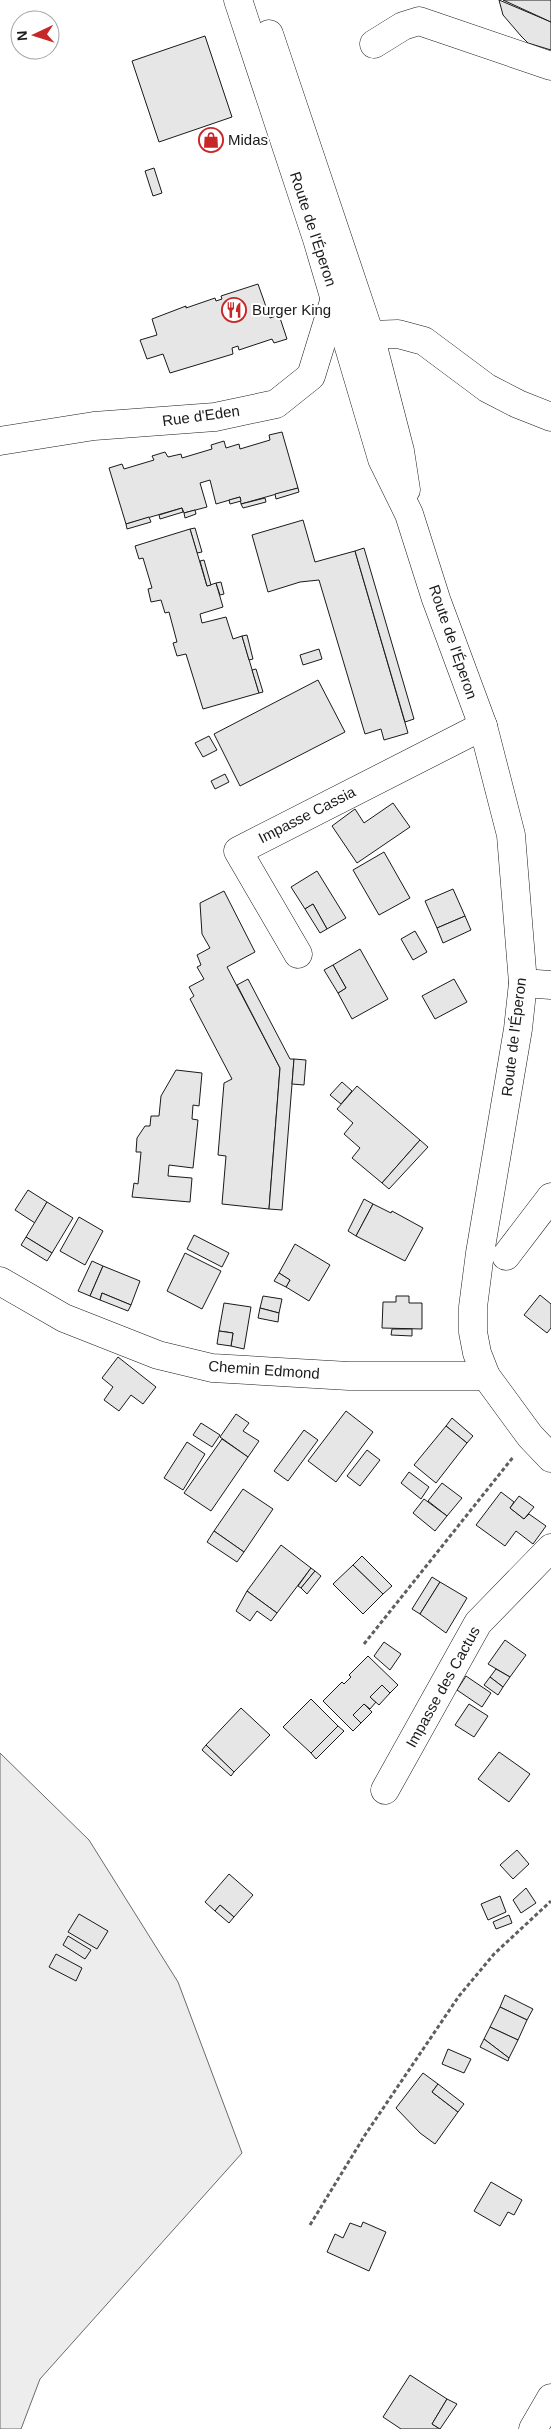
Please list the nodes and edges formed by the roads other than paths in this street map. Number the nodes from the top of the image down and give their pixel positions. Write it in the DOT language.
graph roads {
  1 [pos="238,0"];
  2 [pos="258,0"];
  3 [pos="415,11"];
  4 [pos="374,44"];
  5 [pos="551,66"];
  6 [pos="317,239"];
  7 [pos="334,298"];
  8 [pos="370,335"];
  9 [pos="551,417"];
  10 [pos="0,441"];
  11 [pos="409,514"];
  12 [pos="483,726"];
  13 [pos="298,954"];
  14 [pos="523,983"];
  15 [pos="551,985"];
  16 [pos="551,1196"];
  17 [pos="506,1256"];
  18 [pos="0,1281"];
  19 [pos="486,1376"];
  20 [pos="551,1458"];
  21 [pos="551,1548"];
  22 [pos="386,1790"];
  23 [pos="551,2398"];
  24 [pos="533,2429"];
  1 -- 6 [label="main road, Route de l'Éperon"];
  2 -- 8 [label="main road, Route de l'Éperon"];
  3 -- 4 [label="main road"];
  3 -- 5 [label="main road"];
  6 -- 7 [label="main road, Route de l'Éperon"];
  6 -- 8 [label="main road"];
  7 -- 10 [label="main road, Rue d'Eden"];
  7 -- 11 [label="main road, Route de l'Éperon"];
  8 -- 9 [label="main road"];
  8 -- 11 [label="main road, Route de l'Éperon"];
  11 -- 12 [label="main road, Route de l'Éperon"];
  12 -- 13 [label="main road, Impasse Cassia"];
  12 -- 14 [label="main road, Route de l'Éperon"];
  14 -- 15 [label="main road"];
  14 -- 19 [label="main road, Route de l'Éperon"];
  16 -- 17 [label="main road"];
  18 -- 19 [label="main road, Chemin Edmond"];
  19 -- 20 [label="main road, Route de l'Éperon"];
  21 -- 22 [label="main road, Impasse des Cactus"];
  23 -- 24 [label="main road"];
}
